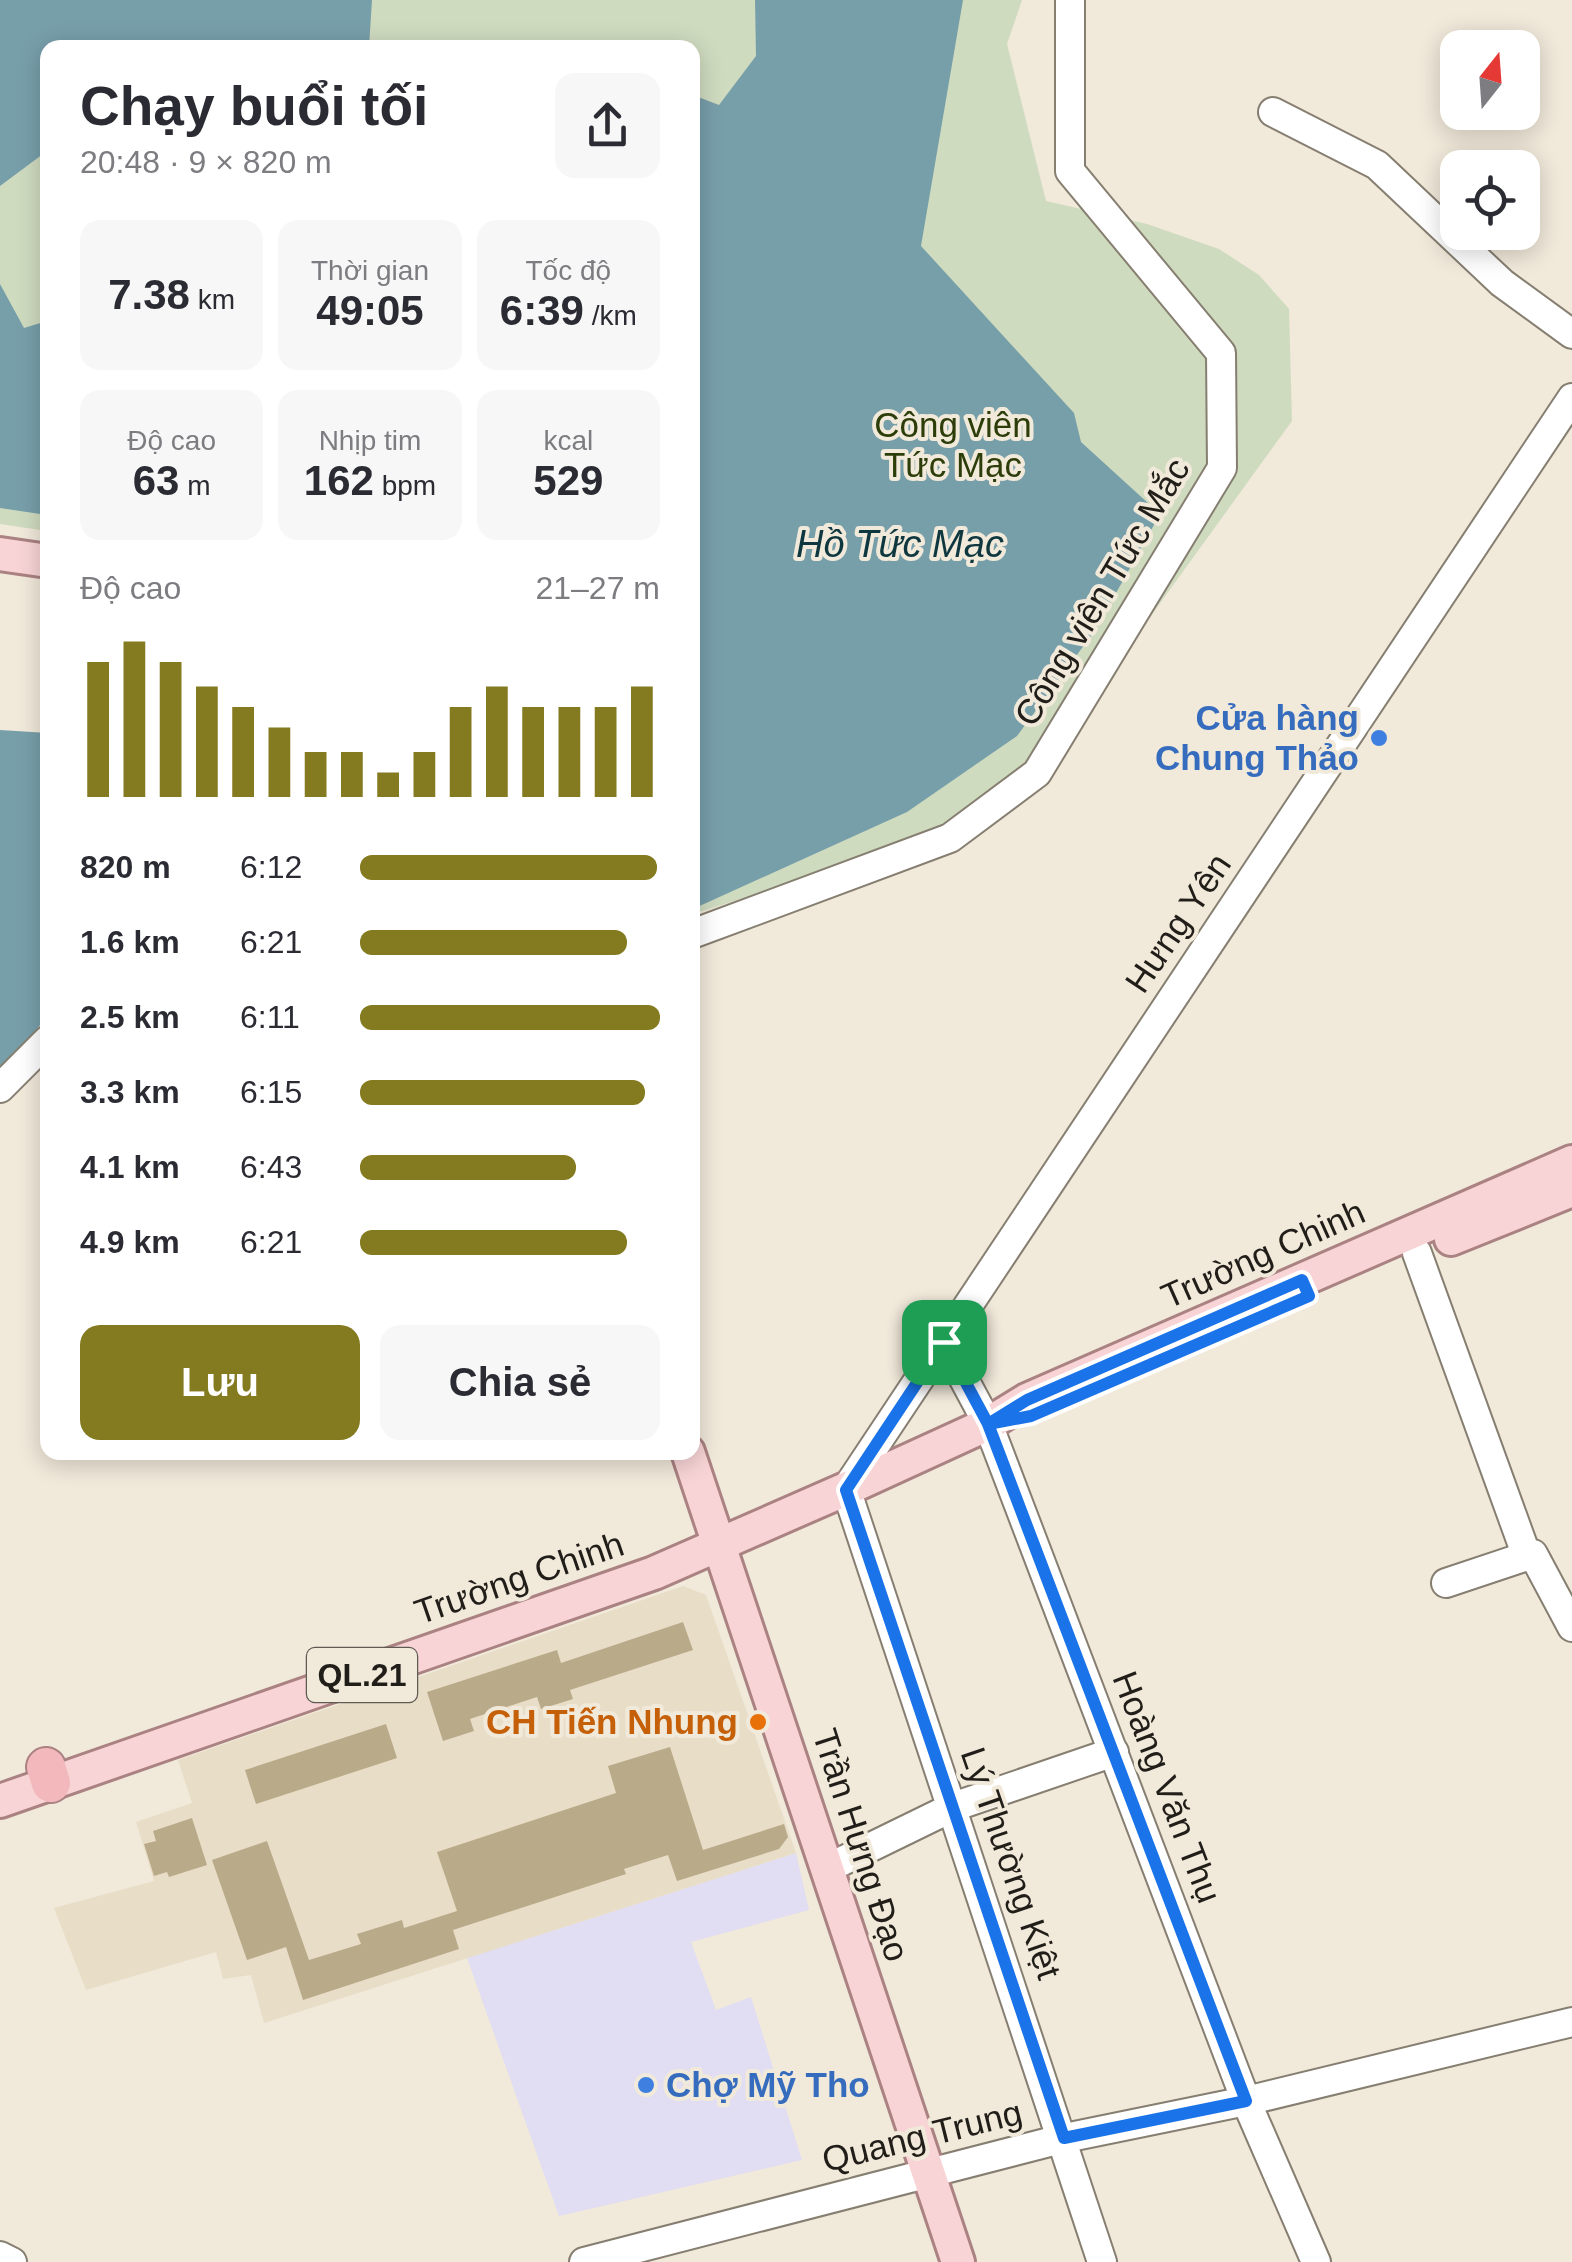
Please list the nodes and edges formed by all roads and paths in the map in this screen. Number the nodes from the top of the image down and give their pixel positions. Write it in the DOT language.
graph roads {
  1 [pos="1070,0"];
  2 [pos="1273,112"];
  3 [pos="1572,334"];
  4 [pos="1572,398"];
  5 [pos="0,554"];
  6 [pos="40,559"];
  7 [pos="700,931"];
  8 [pos="40,1048"];
  9 [pos="0,1088"];
  10 [pos="1572,1162"];
  11 [pos="1572,1190"];
  12 [pos="1417,1252"];
  13 [pos="1306,1288"];
  14 [pos="944,1342"];
  15 [pos="988,1424"];
  16 [pos="691,1460"];
  17 [pos="846,1490"];
  18 [pos="721,1542"];
  19 [pos="1526,1554"];
  20 [pos="1446,1582"];
  21 [pos="1572,1627"];
  22 [pos="1114,1752"];
  23 [pos="49,1775"];
  24 [pos="0,1783"];
  25 [pos="0,1801"];
  26 [pos="953,1807"];
  27 [pos="826,1869"];
  28 [pos="1572,2022"];
  29 [pos="1246,2101"];
  30 [pos="1064,2138"];
  31 [pos="926,2173"];
  32 [pos="0,2256"];
  33 [pos="12,2262"];
  34 [pos="584,2262"];
  35 [pos="958,2262"];
  36 [pos="1102,2262"];
  37 [pos="1316,2262"];
  1 -- 7 [label="street, Công viên Tức Mắc"];
  2 -- 3 [label="street"];
  4 -- 14 [label="street, Hưng Yên"];
  5 -- 6 [label="main road"];
  8 -- 9 [label="street"];
  10 -- 13 [label="main road, Trường Chinh"];
  11 -- 12 [label="main road, Trường Chinh"];
  12 -- 13 [label="main road, Trường Chinh"];
  12 -- 19 [label="street"];
  13 -- 15 [label="main road, Trường Chinh"];
  14 -- 15 [label="street, Hoàng Văn Thụ"];
  14 -- 17 [label="street, Hưng Yên"];
  15 -- 17 [label="main road, Trường Chinh"];
  15 -- 22 [label="street, Hoàng Văn Thụ"];
  16 -- 18 [label="main road, Trần Hưng Đạo"];
  17 -- 18 [label="main road, Trường Chinh"];
  17 -- 26 [label="street, Lý Thường Kiệt"];
  18 -- 23 [label="main road, Trường Chinh / QL.21"];
  18 -- 27 [label="main road, Trần Hưng Đạo"];
  19 -- 20 [label="street"];
  19 -- 21 [label="street"];
  22 -- 26 [label="street"];
  22 -- 29 [label="street, Hoàng Văn Thụ"];
  23 -- 24 [label="main road, Trường Chinh / QL.21"];
  23 -- 25 [label="main road, Trường Chinh / QL.21"];
  26 -- 27 [label="street"];
  26 -- 30 [label="street, Lý Thường Kiệt"];
  27 -- 31 [label="main road, Trần Hưng Đạo"];
  28 -- 29 [label="street, Quang Trung"];
  29 -- 30 [label="street, Quang Trung"];
  29 -- 37 [label="street, Hoàng Văn Thụ"];
  30 -- 31 [label="street, Quang Trung"];
  30 -- 36 [label="street, Lý Thường Kiệt"];
  31 -- 34 [label="street, Quang Trung"];
  31 -- 35 [label="main road, Trần Hưng Đạo"];
  32 -- 33 [label="street"];
}
